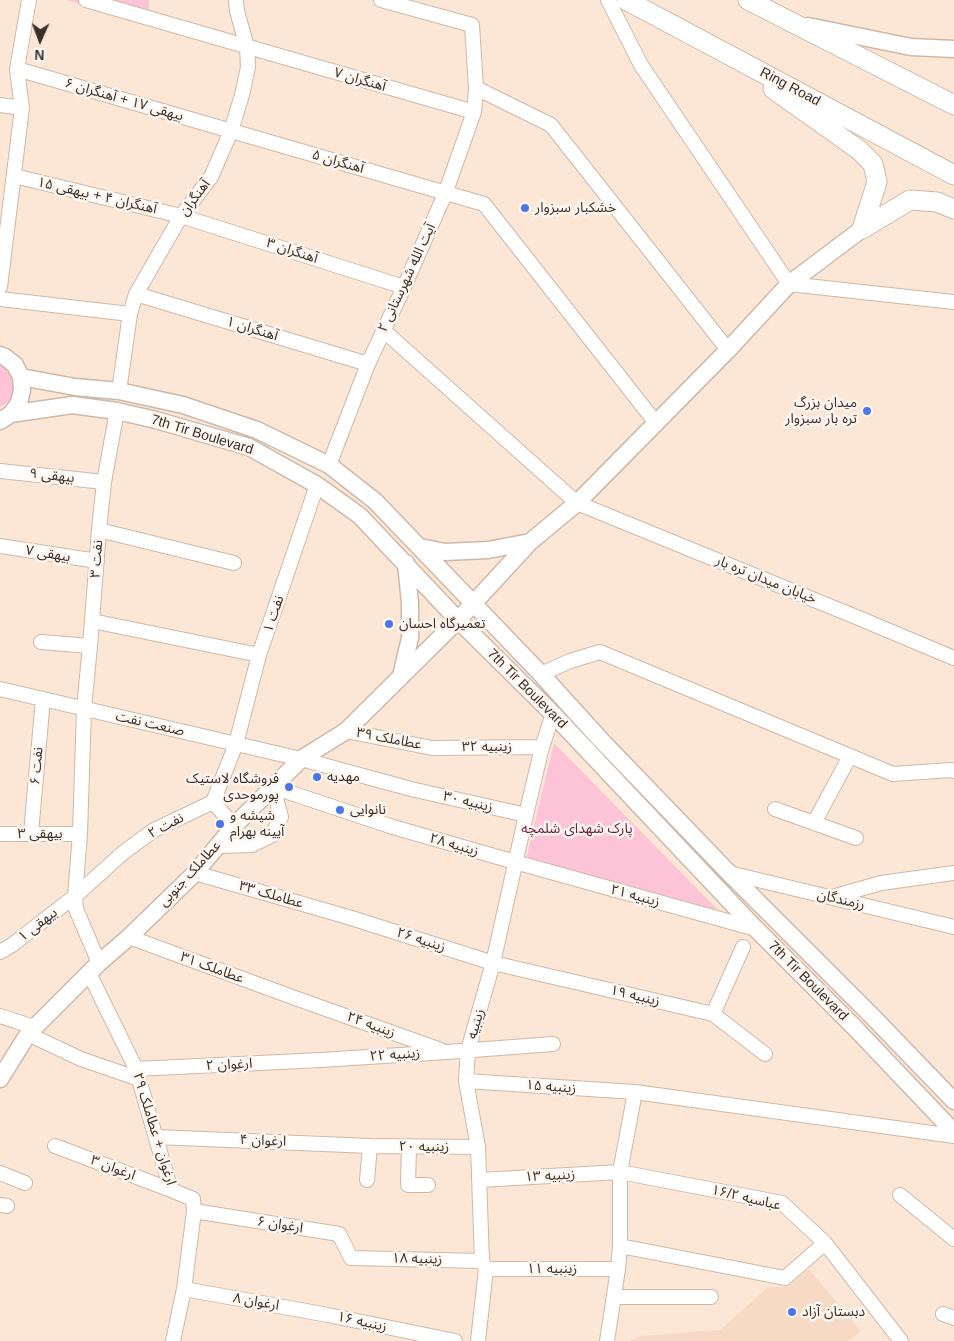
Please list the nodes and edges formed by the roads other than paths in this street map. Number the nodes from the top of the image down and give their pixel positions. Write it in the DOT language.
graph roads {
  1 [pos="29,0"];
  2 [pos="86,0"];
  3 [pos="236,0"];
  4 [pos="381,0"];
  5 [pos="608,0"];
  6 [pos="626,0"];
  7 [pos="748,0"];
  8 [pos="797,24"];
  9 [pos="711,45"];
  10 [pos="247,47"];
  11 [pos="954,49"];
  12 [pos="17,69"];
  13 [pos="476,88"];
  14 [pos="0,105"];
  15 [pos="954,105"];
  16 [pos="22,108"];
  17 [pos="474,112"];
  18 [pos="231,131"];
  19 [pos="954,175"];
  20 [pos="14,176"];
  21 [pos="445,194"];
  22 [pos="954,209"];
  23 [pos="181,216"];
  24 [pos="862,229"];
  25 [pos="789,284"];
  26 [pos="0,287"];
  27 [pos="404,287"];
  28 [pos="136,294"];
  29 [pos="0,299"];
  30 [pos="954,302"];
  31 [pos="130,314"];
  32 [pos="383,330"];
  33 [pos="728,350"];
  34 [pos="0,355"];
  35 [pos="368,364"];
  36 [pos="21,377"];
  37 [pos="120,391"];
  38 [pos="117,411"];
  39 [pos="6,418"];
  40 [pos="656,423"];
  41 [pos="329,465"];
  42 [pos="0,471"];
  43 [pos="104,482"];
  44 [pos="317,485"];
  45 [pos="375,501"];
  46 [pos="577,503"];
  47 [pos="360,516"];
  48 [pos="98,530"];
  49 [pos="530,542"];
  50 [pos="0,546"];
  51 [pos="420,547"];
  52 [pos="97,561"];
  53 [pos="234,563"];
  54 [pos="406,563"];
  55 [pos="473,604"];
  56 [pos="458,620"];
  57 [pos="92,621"];
  58 [pos="41,642"];
  59 [pos="90,646"];
  60 [pos="260,655"];
  61 [pos="954,658"];
  62 [pos="541,674"];
  63 [pos="400,676"];
  64 [pos="0,689"];
  65 [pos="44,699"];
  66 [pos="84,708"];
  67 [pos="553,714"];
  68 [pos="346,731"];
  69 [pos="600,739"];
  70 [pos="236,744"];
  71 [pos="542,747"];
  72 [pos="432,748"];
  73 [pos="587,750"];
  74 [pos="850,756"];
  75 [pos="301,759"];
  76 [pos="954,771"];
  77 [pos="273,787"];
  78 [pos="213,802"];
  79 [pos="775,810"];
  80 [pos="526,815"];
  81 [pos="814,823"];
  82 [pos="234,826"];
  83 [pos="31,833"];
  84 [pos="0,834"];
  85 [pos="80,834"];
  86 [pos="856,838"];
  87 [pos="217,846"];
  88 [pos="515,862"];
  89 [pos="195,873"];
  90 [pos="729,873"];
  91 [pos="954,873"];
  92 [pos="830,897"];
  93 [pos="75,902"];
  94 [pos="348,917"];
  95 [pos="954,927"];
  96 [pos="756,929"];
  97 [pos="129,937"];
  98 [pos="744,947"];
  99 [pos="0,952"];
  100 [pos="493,963"];
  101 [pos="94,968"];
  102 [pos="295,998"];
  103 [pos="713,1014"];
  104 [pos="871,1015"];
  105 [pos="0,1016"];
  106 [pos="856,1029"];
  107 [pos="31,1030"];
  108 [pos="553,1044"];
  109 [pos="468,1050"];
  110 [pos="446,1052"];
  111 [pos="765,1054"];
  112 [pos="321,1060"];
  113 [pos="138,1074"];
  114 [pos="0,1079"];
  115 [pos="466,1081"];
  116 [pos="635,1092"];
  117 [pos="954,1101"];
  118 [pos="954,1134"];
  119 [pos="156,1137"];
  120 [pos="55,1146"];
  121 [pos="370,1146"];
  122 [pos="409,1146"];
  123 [pos="478,1147"];
  124 [pos="620,1172"];
  125 [pos="0,1173"];
  126 [pos="367,1180"];
  127 [pos="480,1180"];
  128 [pos="25,1183"];
  129 [pos="428,1185"];
  130 [pos="171,1190"];
  131 [pos="900,1195"];
  132 [pos="194,1212"];
  133 [pos="954,1239"];
  134 [pos="825,1243"];
  135 [pos="620,1246"];
  136 [pos="351,1258"];
  137 [pos="484,1265"];
  138 [pos="618,1269"];
  139 [pos="184,1290"];
  140 [pos="614,1296"];
  141 [pos="711,1297"];
  142 [pos="328,1314"];
  143 [pos="172,1341"];
  144 [pos="455,1341"];
  145 [pos="478,1341"];
  146 [pos="607,1341"];
  147 [pos="901,1341"];
  1 -- 12 [label="street"];
  2 -- 10 [label="street, آهنگران ۷"];
  3 -- 10 [label="street, آهنگران"];
  4 -- 13 [label="street, آیت الله شهرستانی ۲"];
  5 -- 25 [label="street"];
  6 -- 9 [label="highway, Ring Road"];
  7 -- 8 [label="highway"];
  8 -- 11 [label="main road"];
  8 -- 15 [label="highway"];
  9 -- 19 [label="highway, Ring Road"];
  9 -- 24 [label="highway"];
  10 -- 17 [label="street, آهنگران ۷"];
  10 -- 18 [label="street, آهنگران"];
  12 -- 16 [label="street"];
  12 -- 18 [label="street, بیهقی ۱۷ + آهنگران ۶"];
  13 -- 17 [label="street, آیت الله شهرستانی ۲"];
  13 -- 33 [label="street"];
  14 -- 16 [label="street"];
  16 -- 20 [label="street"];
  17 -- 21 [label="street, آیت الله شهرستانی ۲"];
  18 -- 21 [label="street, آهنگران ۵"];
  18 -- 23 [label="street, آهنگران"];
  20 -- 23 [label="street, آهنگران ۴ + بیهقی ۱۵"];
  20 -- 26 [label="street"];
  21 -- 27 [label="street, آیت الله شهرستانی ۲"];
  21 -- 40 [label="street, آهنگران ۵"];
  22 -- 24 [label="highway"];
  23 -- 27 [label="street, آهنگران ۳"];
  23 -- 28 [label="street, آهنگران"];
  24 -- 25 [label="main road, عطاملک جنوبی"];
  25 -- 30 [label="street"];
  25 -- 33 [label="main road, عطاملک جنوبی"];
  27 -- 32 [label="street, آیت الله شهرستانی ۲"];
  28 -- 31 [label="street, آهنگران"];
  28 -- 35 [label="street, آهنگران ۱"];
  29 -- 31 [label="street"];
  31 -- 37 [label="street, آهنگران"];
  32 -- 35 [label="street, آیت الله شهرستانی ۲"];
  32 -- 46 [label="street, خیابان میدان تره بار"];
  33 -- 40 [label="main road, عطاملک جنوبی"];
  34 -- 36 [label="main road"];
  35 -- 41 [label="street, آیت الله شهرستانی ۲"];
  36 -- 37 [label="main road, 7th Tir Boulevard"];
  36 -- 39 [label="main road"];
  37 -- 41 [label="main road, 7th Tir Boulevard"];
  38 -- 39 [label="main road, 7th Tir Boulevard"];
  38 -- 43 [label="street, نفت ۳"];
  38 -- 44 [label="main road, 7th Tir Boulevard"];
  40 -- 46 [label="main road, عطاملک جنوبی"];
  41 -- 45 [label="main road, 7th Tir Boulevard"];
  42 -- 43 [label="street, بیهقی ۹"];
  43 -- 48 [label="street, نفت ۳"];
  44 -- 47 [label="main road, 7th Tir Boulevard"];
  44 -- 60 [label="street, نفت ۱"];
  45 -- 47 [label="main road"];
  45 -- 51 [label="main road, 7th Tir Boulevard"];
  46 -- 49 [label="main road, عطاملک جنوبی"];
  46 -- 61 [label="street, خیابان میدان تره بار"];
  47 -- 54 [label="main road, 7th Tir Boulevard"];
  48 -- 52 [label="street, نفت ۳"];
  48 -- 53 [label="street"];
  49 -- 51 [label="main road"];
  49 -- 55 [label="main road, عطاملک جنوبی"];
  50 -- 52 [label="street, بیهقی ۷"];
  51 -- 55 [label="main road, 7th Tir Boulevard"];
  52 -- 57 [label="street, نفت ۳"];
  54 -- 56 [label="main road, 7th Tir Boulevard"];
  54 -- 63 [label="main road"];
  55 -- 56 [label="main road, عطاملک جنوبی"];
  55 -- 62 [label="main road, 7th Tir Boulevard"];
  56 -- 63 [label="main road, عطاملک جنوبی"];
  56 -- 67 [label="main road, 7th Tir Boulevard"];
  57 -- 59 [label="street, نفت ۳"];
  57 -- 60 [label="street"];
  58 -- 59 [label="street"];
  59 -- 66 [label="street, نفت ۳"];
  60 -- 70 [label="street, نفت ۱"];
  62 -- 69 [label="main road, 7th Tir Boulevard"];
  62 -- 74 [label="street"];
  63 -- 68 [label="main road, عطاملک جنوبی"];
  64 -- 65 [label="street, صنعت نفت"];
  65 -- 66 [label="street, صنعت نفت"];
  65 -- 83 [label="street, نفت ۶"];
  66 -- 70 [label="street, صنعت نفت"];
  66 -- 85 [label="street, نفت ۳"];
  67 -- 71 [label="street, زینبیه"];
  67 -- 73 [label="main road, 7th Tir Boulevard"];
  68 -- 72 [label="street, عطاملک ۳۹"];
  68 -- 75 [label="main road, عطاملک جنوبی"];
  69 -- 73 [label="main road"];
  69 -- 90 [label="main road, 7th Tir Boulevard"];
  70 -- 75 [label="street, صنعت نفت"];
  70 -- 78 [label="street"];
  71 -- 72 [label="street, زینبیه ۳۲"];
  71 -- 80 [label="street, زینبیه"];
  73 -- 96 [label="main road, 7th Tir Boulevard"];
  74 -- 76 [label="street"];
  74 -- 81 [label="street"];
  75 -- 77 [label="main road, عطاملک جنوبی"];
  75 -- 80 [label="street, زینبیه ۳۰"];
  77 -- 82 [label="main road, عطاملک جنوبی"];
  77 -- 87 [label="street"];
  77 -- 88 [label="street, زینبیه ۲۸"];
  78 -- 82 [label="street"];
  78 -- 93 [label="street, نفت ۲"];
  79 -- 81 [label="street"];
  80 -- 88 [label="street, زینبیه"];
  81 -- 86 [label="street"];
  82 -- 87 [label="main road, عطاملک جنوبی"];
  83 -- 84 [label="street, بیهقی ۳"];
  83 -- 85 [label="street, بیهقی ۳"];
  85 -- 93 [label="street, نفت ۳"];
  87 -- 89 [label="main road, عطاملک جنوبی"];
  88 -- 96 [label="street, زینبیه ۲۱"];
  88 -- 100 [label="street, زینبیه"];
  89 -- 94 [label="street, عطاملک ۳۳"];
  89 -- 97 [label="main road, عطاملک جنوبی"];
  90 -- 92 [label="street, رزمندگان"];
  90 -- 104 [label="main road, 7th Tir Boulevard"];
  91 -- 92 [label="street"];
  92 -- 95 [label="street, رزمندگان"];
  93 -- 99 [label="street, بیهقی ۱"];
  93 -- 101 [label="street, ارغوان + عطاملک ۲۹"];
  94 -- 100 [label="street, زینبیه ۲۶"];
  96 -- 106 [label="main road, 7th Tir Boulevard"];
  97 -- 101 [label="main road, عطاملک جنوبی"];
  97 -- 102 [label="street, عطاملک ۳۱"];
  98 -- 103 [label="street"];
  100 -- 103 [label="street, زینبیه ۱۹"];
  100 -- 109 [label="street, زینبیه"];
  101 -- 107 [label="main road, عطاملک جنوبی"];
  101 -- 113 [label="street, ارغوان + عطاملک ۲۹"];
  102 -- 110 [label="street, زینبیه ۲۴"];
  103 -- 111 [label="street, زینبیه ۱۹"];
  104 -- 106 [label="main road"];
  104 -- 117 [label="main road, 7th Tir Boulevard"];
  105 -- 107 [label="street"];
  106 -- 118 [label="main road, 7th Tir Boulevard"];
  107 -- 113 [label="street"];
  107 -- 114 [label="main road, عطاملک جنوبی"];
  108 -- 109 [label="street, زینبیه ۲۲"];
  109 -- 110 [label="street, زینبیه ۲۲"];
  109 -- 115 [label="street, زینبیه"];
  110 -- 112 [label="street, زینبیه ۲۲"];
  112 -- 113 [label="street, ارغوان ۲"];
  113 -- 119 [label="street, ارغوان + عطاملک ۲۹"];
  115 -- 116 [label="street, زینبیه ۱۵"];
  115 -- 123 [label="street, زینبیه"];
  116 -- 118 [label="street, زینبیه ۱۵"];
  116 -- 124 [label="street"];
  119 -- 121 [label="street, ارغوان ۴"];
  119 -- 130 [label="street, ارغوان + عطاملک ۲۹"];
  120 -- 130 [label="street, ارغوان ۳"];
  121 -- 122 [label="street, زینبیه ۲۰"];
  121 -- 126 [label="street"];
  122 -- 123 [label="street, زینبیه ۲۰"];
  122 -- 129 [label="street"];
  123 -- 127 [label="street, زینبیه"];
  124 -- 127 [label="street, زینبیه ۱۳"];
  124 -- 134 [label="street, عباسیه ۱۶/۲"];
  124 -- 135 [label="street"];
  125 -- 128 [label="street"];
  127 -- 137 [label="street, زینبیه"];
  130 -- 132 [label="street, ارغوان + عطاملک ۲۹"];
  131 -- 133 [label="street"];
  132 -- 136 [label="street, ارغوان ۶"];
  132 -- 139 [label="street"];
  134 -- 135 [label="street"];
  134 -- 147 [label="street, عباسیه ۱۶/۲"];
  135 -- 138 [label="street"];
  136 -- 137 [label="street, زینبیه ۱۸"];
  137 -- 138 [label="street, زینبیه ۱۱"];
  137 -- 145 [label="street, زینبیه"];
  138 -- 140 [label="street"];
  139 -- 142 [label="street, ارغوان ۸"];
  139 -- 143 [label="street"];
  140 -- 141 [label="street"];
  140 -- 146 [label="street"];
  142 -- 144 [label="street, زینبیه ۱۶"];
}
